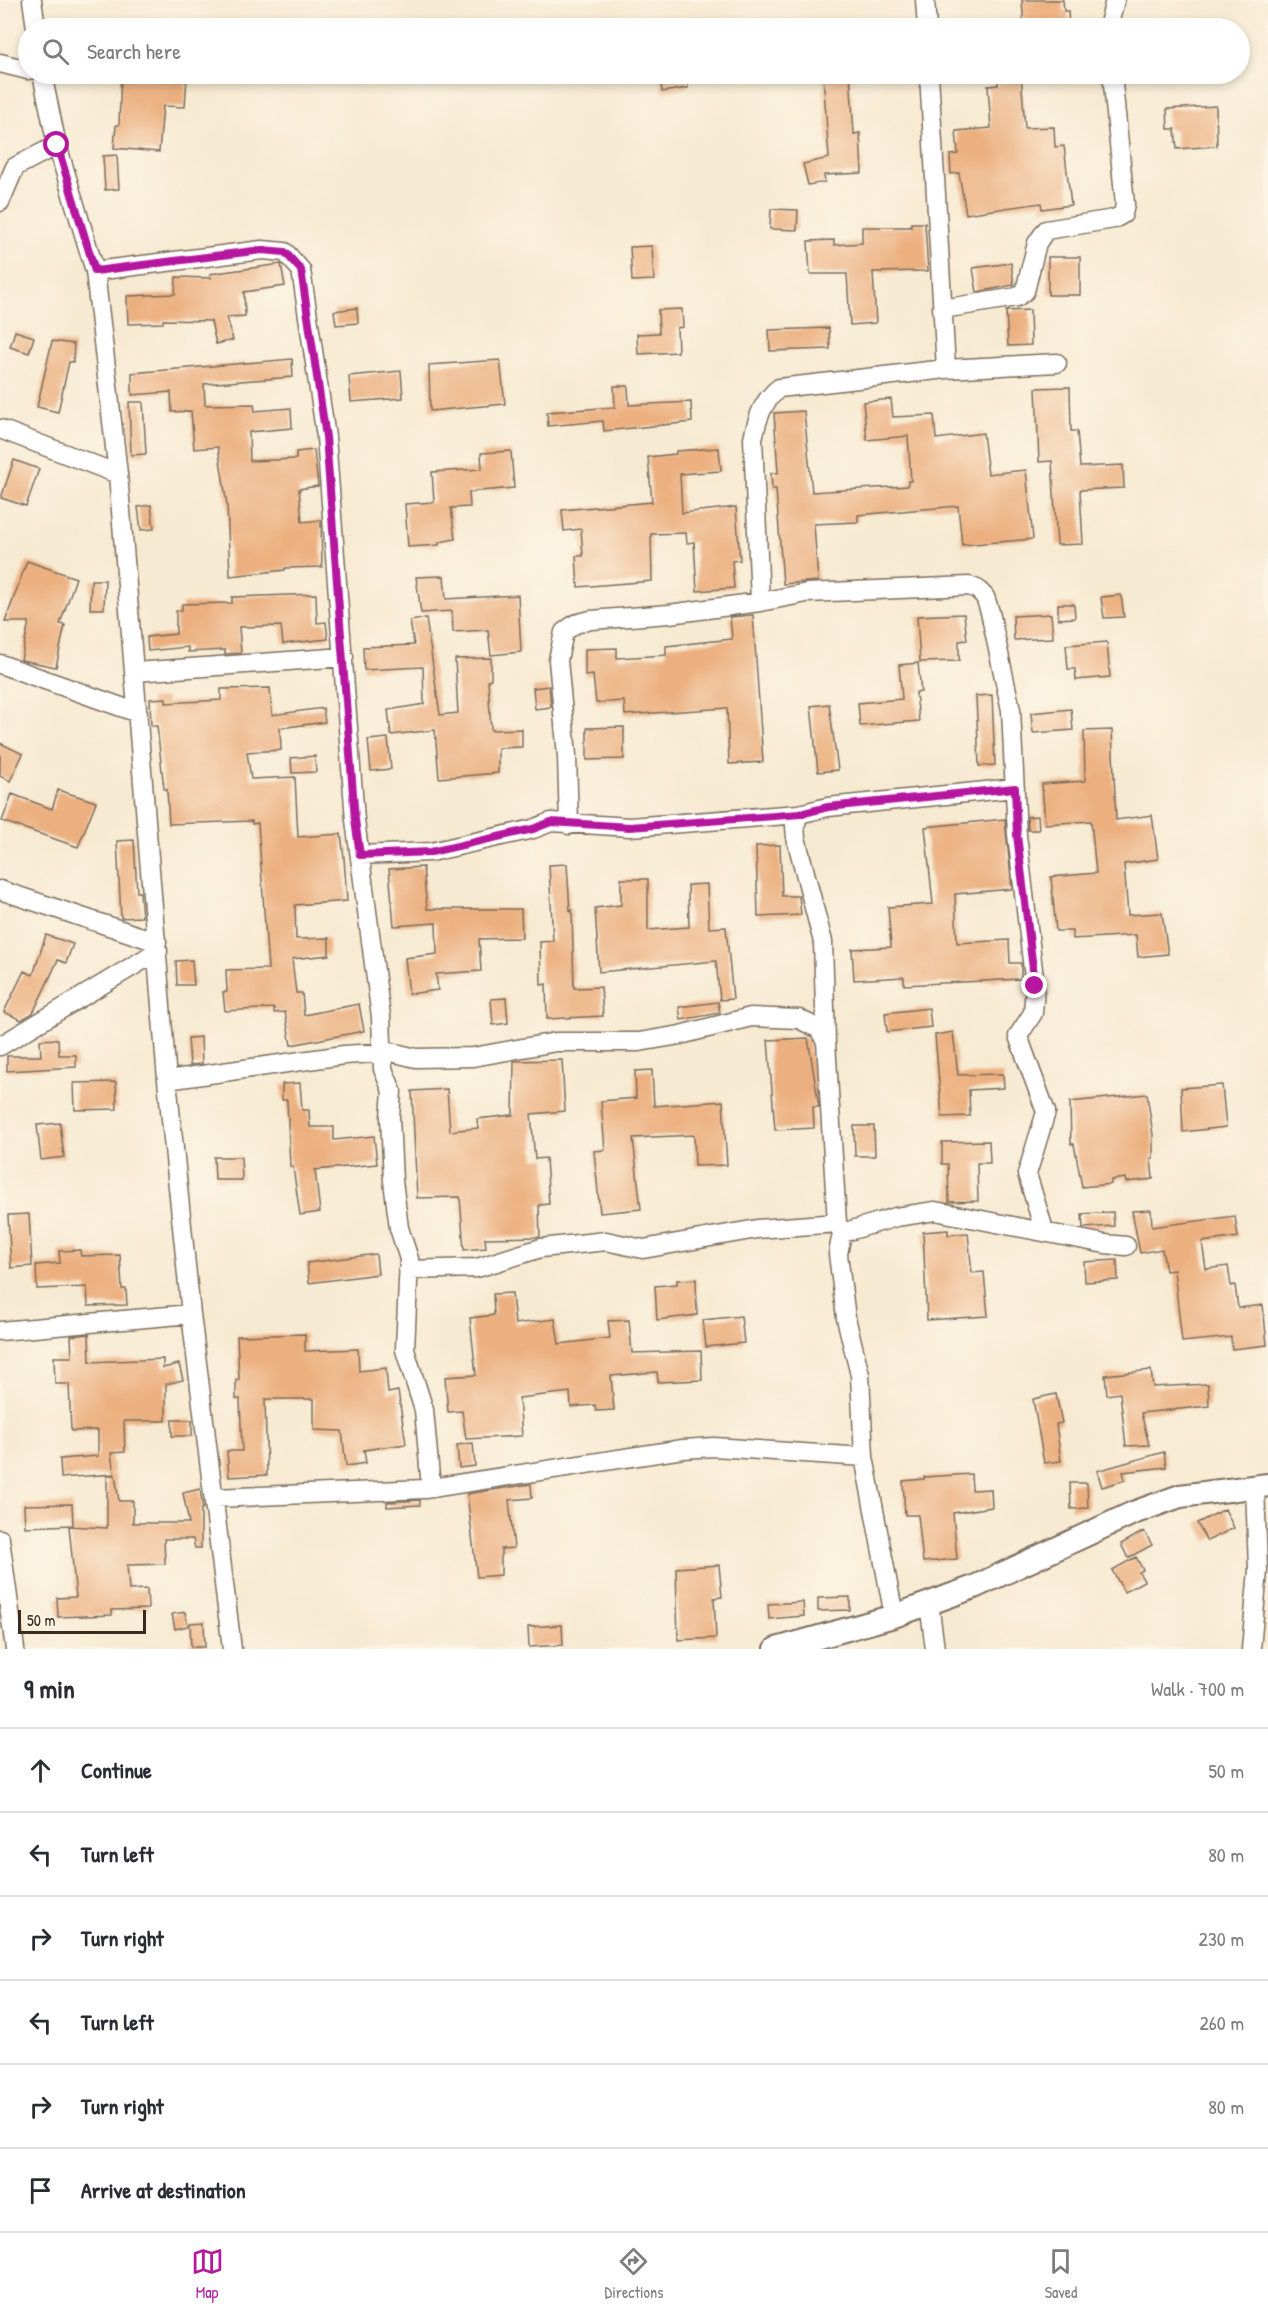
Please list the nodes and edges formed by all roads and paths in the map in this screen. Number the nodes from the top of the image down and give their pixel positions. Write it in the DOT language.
graph roads {
  1 [pos="32,0"];
  2 [pos="925,0"];
  3 [pos="1115,0"];
  4 [pos="35,18"];
  5 [pos="926,18"];
  6 [pos="1110,18"];
  7 [pos="0,63"];
  8 [pos="18,68"];
  9 [pos="44,84"];
  10 [pos="930,84"];
  11 [pos="1113,84"];
  12 [pos="57,145"];
  13 [pos="0,202"];
  14 [pos="95,271"];
  15 [pos="942,309"];
  16 [pos="1057,363"];
  17 [pos="946,369"];
  18 [pos="0,429"];
  19 [pos="118,474"];
  20 [pos="760,602"];
  21 [pos="344,657"];
  22 [pos="0,664"];
  23 [pos="135,672"];
  24 [pos="138,713"];
  25 [pos="1015,788"];
  26 [pos="800,814"];
  27 [pos="569,825"];
  28 [pos="360,855"];
  29 [pos="0,890"];
  30 [pos="157,946"];
  31 [pos="826,1042"];
  32 [pos="0,1046"];
  33 [pos="381,1053"];
  34 [pos="168,1080"];
  35 [pos="840,1228"];
  36 [pos="1044,1230"];
  37 [pos="1126,1246"];
  38 [pos="408,1270"];
  39 [pos="190,1314"];
  40 [pos="0,1331"];
  41 [pos="864,1457"];
  42 [pos="1261,1485"];
  43 [pos="431,1488"];
  44 [pos="214,1498"];
  45 [pos="0,1539"];
  46 [pos="929,1603"];
  47 [pos="894,1616"];
  48 [pos="15,1649"];
  49 [pos="232,1649"];
  50 [pos="776,1649"];
  51 [pos="935,1649"];
  52 [pos="1251,1649"];
  1 -- 4 [label="street"];
  2 -- 5 [label="street"];
  3 -- 6 [label="street"];
  7 -- 8 [label="street"];
  9 -- 12 [label="street"];
  10 -- 15 [label="street"];
  11 -- 15 [label="street"];
  12 -- 13 [label="street"];
  12 -- 14 [label="street"];
  14 -- 19 [label="street"];
  14 -- 21 [label="street"];
  15 -- 17 [label="street"];
  16 -- 17 [label="street"];
  17 -- 20 [label="street"];
  18 -- 19 [label="street"];
  19 -- 23 [label="street"];
  20 -- 25 [label="street"];
  20 -- 27 [label="street"];
  21 -- 23 [label="street"];
  21 -- 28 [label="street"];
  22 -- 24 [label="street"];
  23 -- 24 [label="street"];
  24 -- 30 [label="street"];
  25 -- 26 [label="street"];
  25 -- 36 [label="street"];
  26 -- 27 [label="street"];
  26 -- 31 [label="street"];
  27 -- 28 [label="street"];
  28 -- 33 [label="street"];
  29 -- 30 [label="street"];
  30 -- 32 [label="street"];
  30 -- 34 [label="street"];
  31 -- 33 [label="street"];
  31 -- 35 [label="street"];
  33 -- 34 [label="street"];
  33 -- 38 [label="street"];
  34 -- 39 [label="street"];
  35 -- 36 [label="street"];
  35 -- 38 [label="street"];
  35 -- 41 [label="street"];
  36 -- 37 [label="street"];
  38 -- 43 [label="street"];
  39 -- 40 [label="street"];
  39 -- 44 [label="street"];
  41 -- 43 [label="street"];
  41 -- 47 [label="street"];
  42 -- 46 [label="street"];
  42 -- 52 [label="street"];
  43 -- 44 [label="street"];
  44 -- 49 [label="street"];
  45 -- 48 [label="street"];
  46 -- 47 [label="street"];
  46 -- 51 [label="street"];
  47 -- 50 [label="street"];
}
